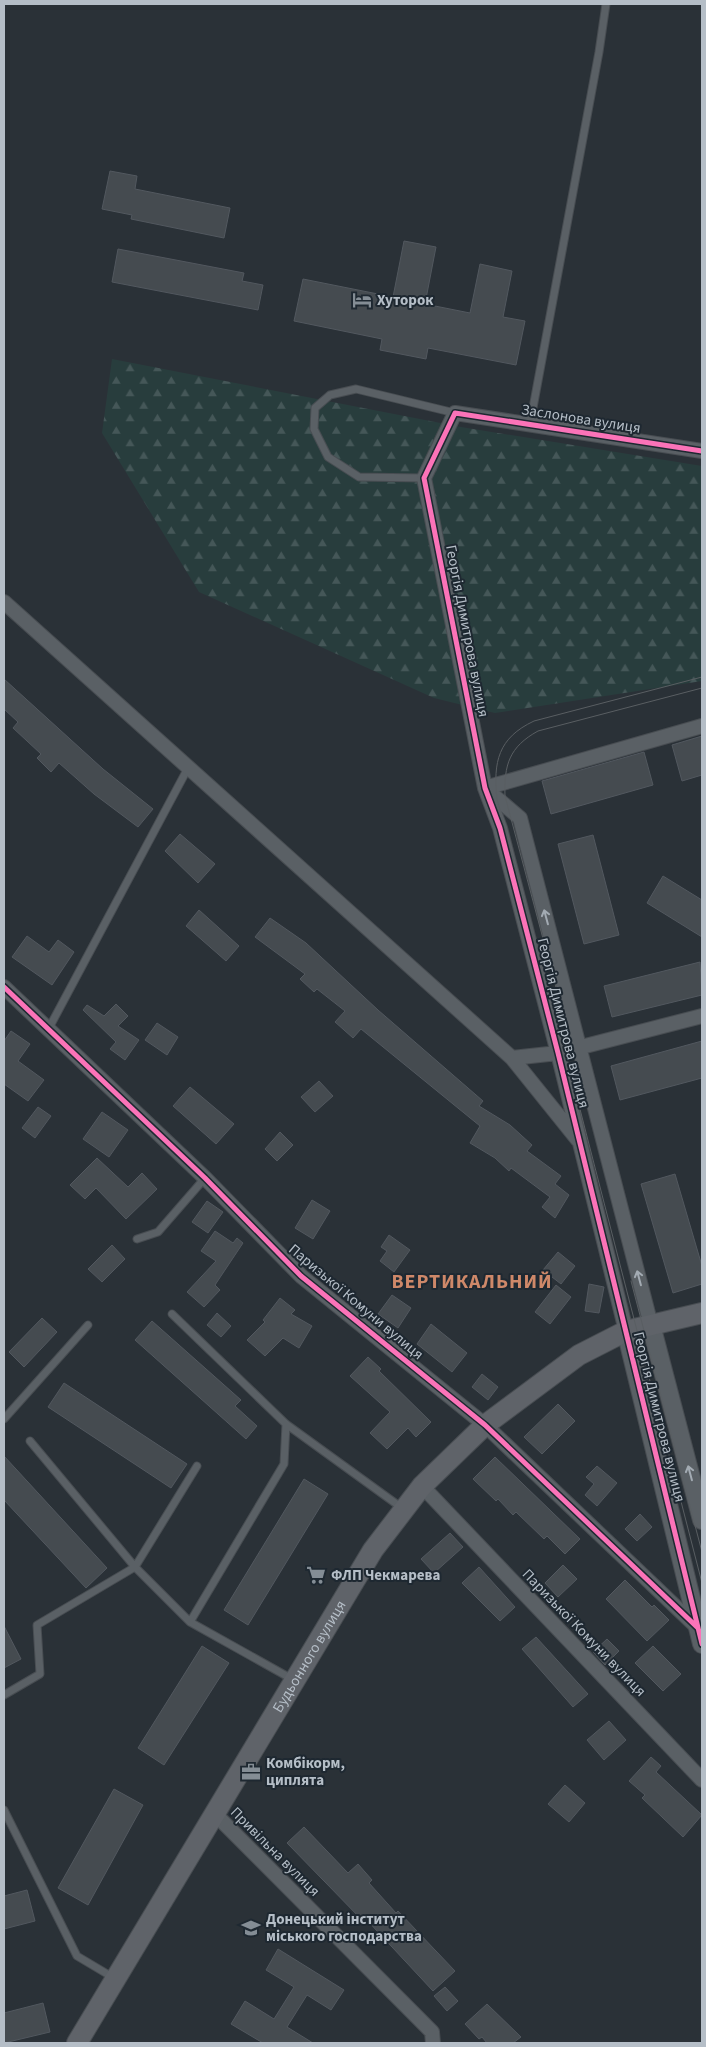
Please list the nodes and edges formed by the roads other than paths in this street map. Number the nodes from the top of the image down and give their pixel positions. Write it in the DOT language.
graph roads {
  1 [pos="606,4"];
  2 [pos="455,413"];
  3 [pos="530,424"];
  4 [pos="702,450"];
  5 [pos="424,478"];
  6 [pos="4,602"];
  7 [pos="702,726"];
  8 [pos="188,768"];
  9 [pos="484,788"];
  10 [pos="4,987"];
  11 [pos="702,1016"];
  12 [pos="49,1028"];
  13 [pos="579,1048"];
  14 [pos="558,1053"];
  15 [pos="512,1058"];
  16 [pos="582,1144"];
  17 [pos="205,1178"];
  18 [pos="137,1239"];
  19 [pos="702,1313"];
  20 [pos="172,1314"];
  21 [pos="88,1325"];
  22 [pos="651,1325"];
  23 [pos="626,1331"];
  24 [pos="4,1419"];
  25 [pos="286,1424"];
  26 [pos="485,1425"];
  27 [pos="30,1441"];
  28 [pos="197,1466"];
  29 [pos="422,1486"];
  30 [pos="404,1509"];
  31 [pos="702,1520"];
  32 [pos="135,1567"];
  33 [pos="190,1622"];
  34 [pos="700,1636"];
  35 [pos="294,1680"];
  36 [pos="4,1695"];
  37 [pos="702,1780"];
  38 [pos="4,1810"];
  39 [pos="215,1814"];
  40 [pos="115,1979"];
  41 [pos="77,2043"];
  42 [pos="433,2043"];
  1 -- 3 [label="lane"];
  2 -- 3 [label="street, Заслонова вулиця"];
  2 -- 5 [label="street"];
  2 -- 5 [label="lane"];
  3 -- 4 [label="street, Заслонова вулиця"];
  5 -- 9 [label="street, Георгія Димитрова вулиця"];
  6 -- 8 [label="street, Георгія Димитрова вулиця"];
  7 -- 9 [label="street"];
  8 -- 12 [label="lane"];
  8 -- 15 [label="street, Георгія Димитрова вулиця"];
  13 -- 9 [label="street, Георгія Димитрова вулиця, one-way"];
  9 -- 14 [label="street, Георгія Димитрова вулиця"];
  10 -- 12 [label="street, Паризької Комуни вулиця"];
  11 -- 13 [label="street"];
  12 -- 17 [label="street, Паризької Комуни вулиця"];
  13 -- 14 [label="street"];
  22 -- 13 [label="street, Георгія Димитрова вулиця, one-way"];
  14 -- 15 [label="street, Георгія Димитрова вулиця"];
  14 -- 16 [label="street, Георгія Димитрова вулиця"];
  15 -- 16 [label="street, Георгія Димитрова вулиця"];
  16 -- 23 [label="street, Георгія Димитрова вулиця"];
  17 -- 18 [label="lane"];
  17 -- 26 [label="street, Паризької Комуни вулиця"];
  19 -- 22 [label="main road, Будьонного вулиця"];
  20 -- 25 [label="lane"];
  21 -- 24 [label="lane"];
  22 -- 23 [label="main road, Будьонного вулиця"];
  31 -- 22 [label="street, Георгія Димитрова вулиця, one-way"];
  23 -- 26 [label="main road, Будьонного вулиця"];
  23 -- 34 [label="street, Георгія Димитрова вулиця"];
  25 -- 30 [label="lane"];
  25 -- 33 [label="lane"];
  26 -- 29 [label="main road, Будьонного вулиця"];
  26 -- 34 [label="street, Паризької Комуни вулиця"];
  27 -- 32 [label="lane"];
  28 -- 32 [label="lane"];
  29 -- 30 [label="main road, Будьонного вулиця"];
  29 -- 37 [label="street, Паризької Комуни вулиця"];
  30 -- 35 [label="main road, Будьонного вулиця"];
  32 -- 33 [label="lane"];
  32 -- 36 [label="lane"];
  33 -- 35 [label="lane"];
  35 -- 39 [label="main road, Будьонного вулиця"];
  38 -- 40 [label="lane"];
  39 -- 40 [label="main road, Будьонного вулиця"];
  39 -- 42 [label="street, Привільна вулиця"];
  40 -- 41 [label="main road, Будьонного вулиця"];
}
